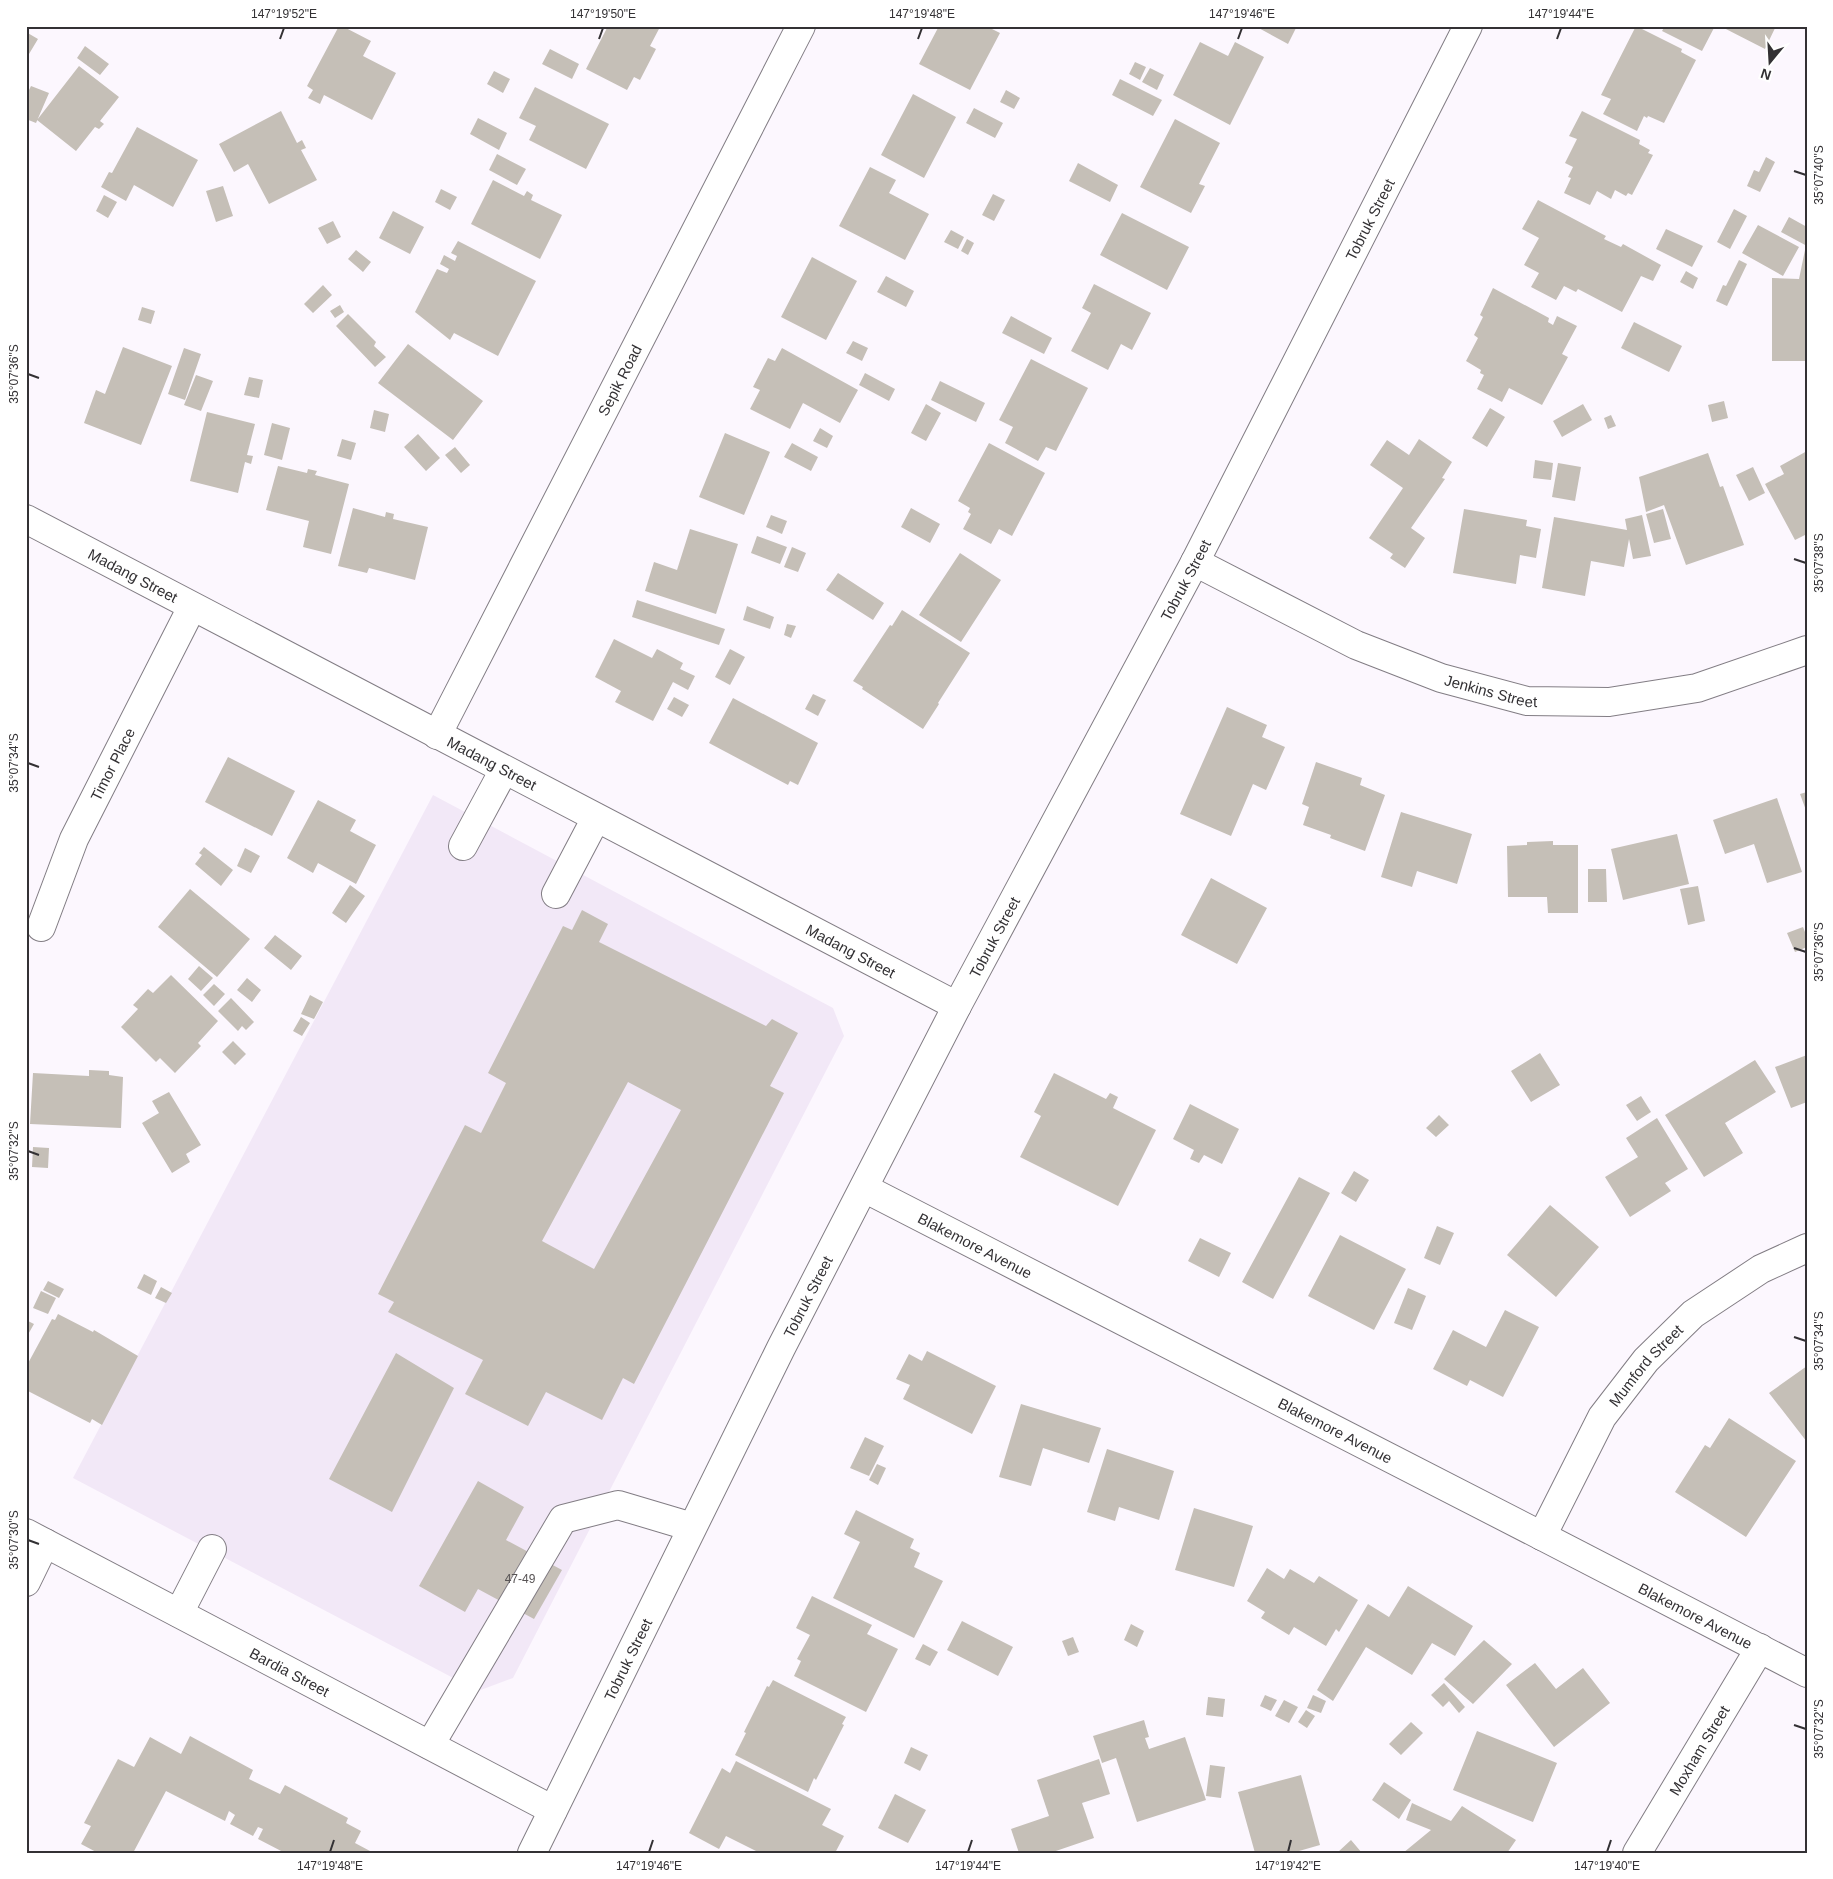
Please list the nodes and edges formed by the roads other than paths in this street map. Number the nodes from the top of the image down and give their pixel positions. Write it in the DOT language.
graph roads {
  1 [pos="801,26"];
  2 [pos="1468,26"];
  3 [pos="26,519"];
  4 [pos="1195,562"];
  5 [pos="192,607"];
  6 [pos="1807,650"];
  7 [pos="437,735"];
  8 [pos="504,770"];
  9 [pos="596,818"];
  10 [pos="463,846"];
  11 [pos="556,894"];
  12 [pos="41,927"];
  13 [pos="957,1006"];
  14 [pos="864,1188"];
  15 [pos="1807,1248"];
  16 [pos="692,1527"];
  17 [pos="1542,1536"];
  18 [pos="36,1538"];
  19 [pos="212,1549"];
  20 [pos="26,1582"];
  21 [pos="179,1613"];
  22 [pos="1760,1648"];
  23 [pos="1807,1673"];
  24 [pos="430,1745"];
  25 [pos="553,1810"];
  26 [pos="532,1853"];
  27 [pos="1637,1853"];
  1 -- 7 [label="street, Sepik Road"];
  2 -- 4 [label="street, Tobruk Street"];
  3 -- 5 [label="street, Madang Street"];
  4 -- 6 [label="street, Jenkins Street"];
  4 -- 13 [label="street, Tobruk Street"];
  5 -- 7 [label="street, Madang Street"];
  5 -- 12 [label="street, Timor Place"];
  7 -- 8 [label="street, Madang Street"];
  8 -- 9 [label="street, Madang Street"];
  8 -- 10 [label="street"];
  9 -- 11 [label="street"];
  9 -- 13 [label="street, Madang Street"];
  13 -- 14 [label="street, Tobruk Street"];
  14 -- 16 [label="street, Tobruk Street"];
  14 -- 17 [label="street, Blakemore Avenue"];
  15 -- 17 [label="street, Mumford Street"];
  16 -- 24 [label="street"];
  16 -- 25 [label="street, Tobruk Street"];
  17 -- 22 [label="street, Blakemore Avenue"];
  18 -- 20 [label="street"];
  18 -- 21 [label="street, Bardia Street"];
  19 -- 21 [label="street"];
  21 -- 24 [label="street, Bardia Street"];
  22 -- 23 [label="street, Blakemore Avenue"];
  22 -- 27 [label="street, Moxham Street"];
  24 -- 25 [label="street, Bardia Street"];
  25 -- 26 [label="street, Tobruk Street"];
}
